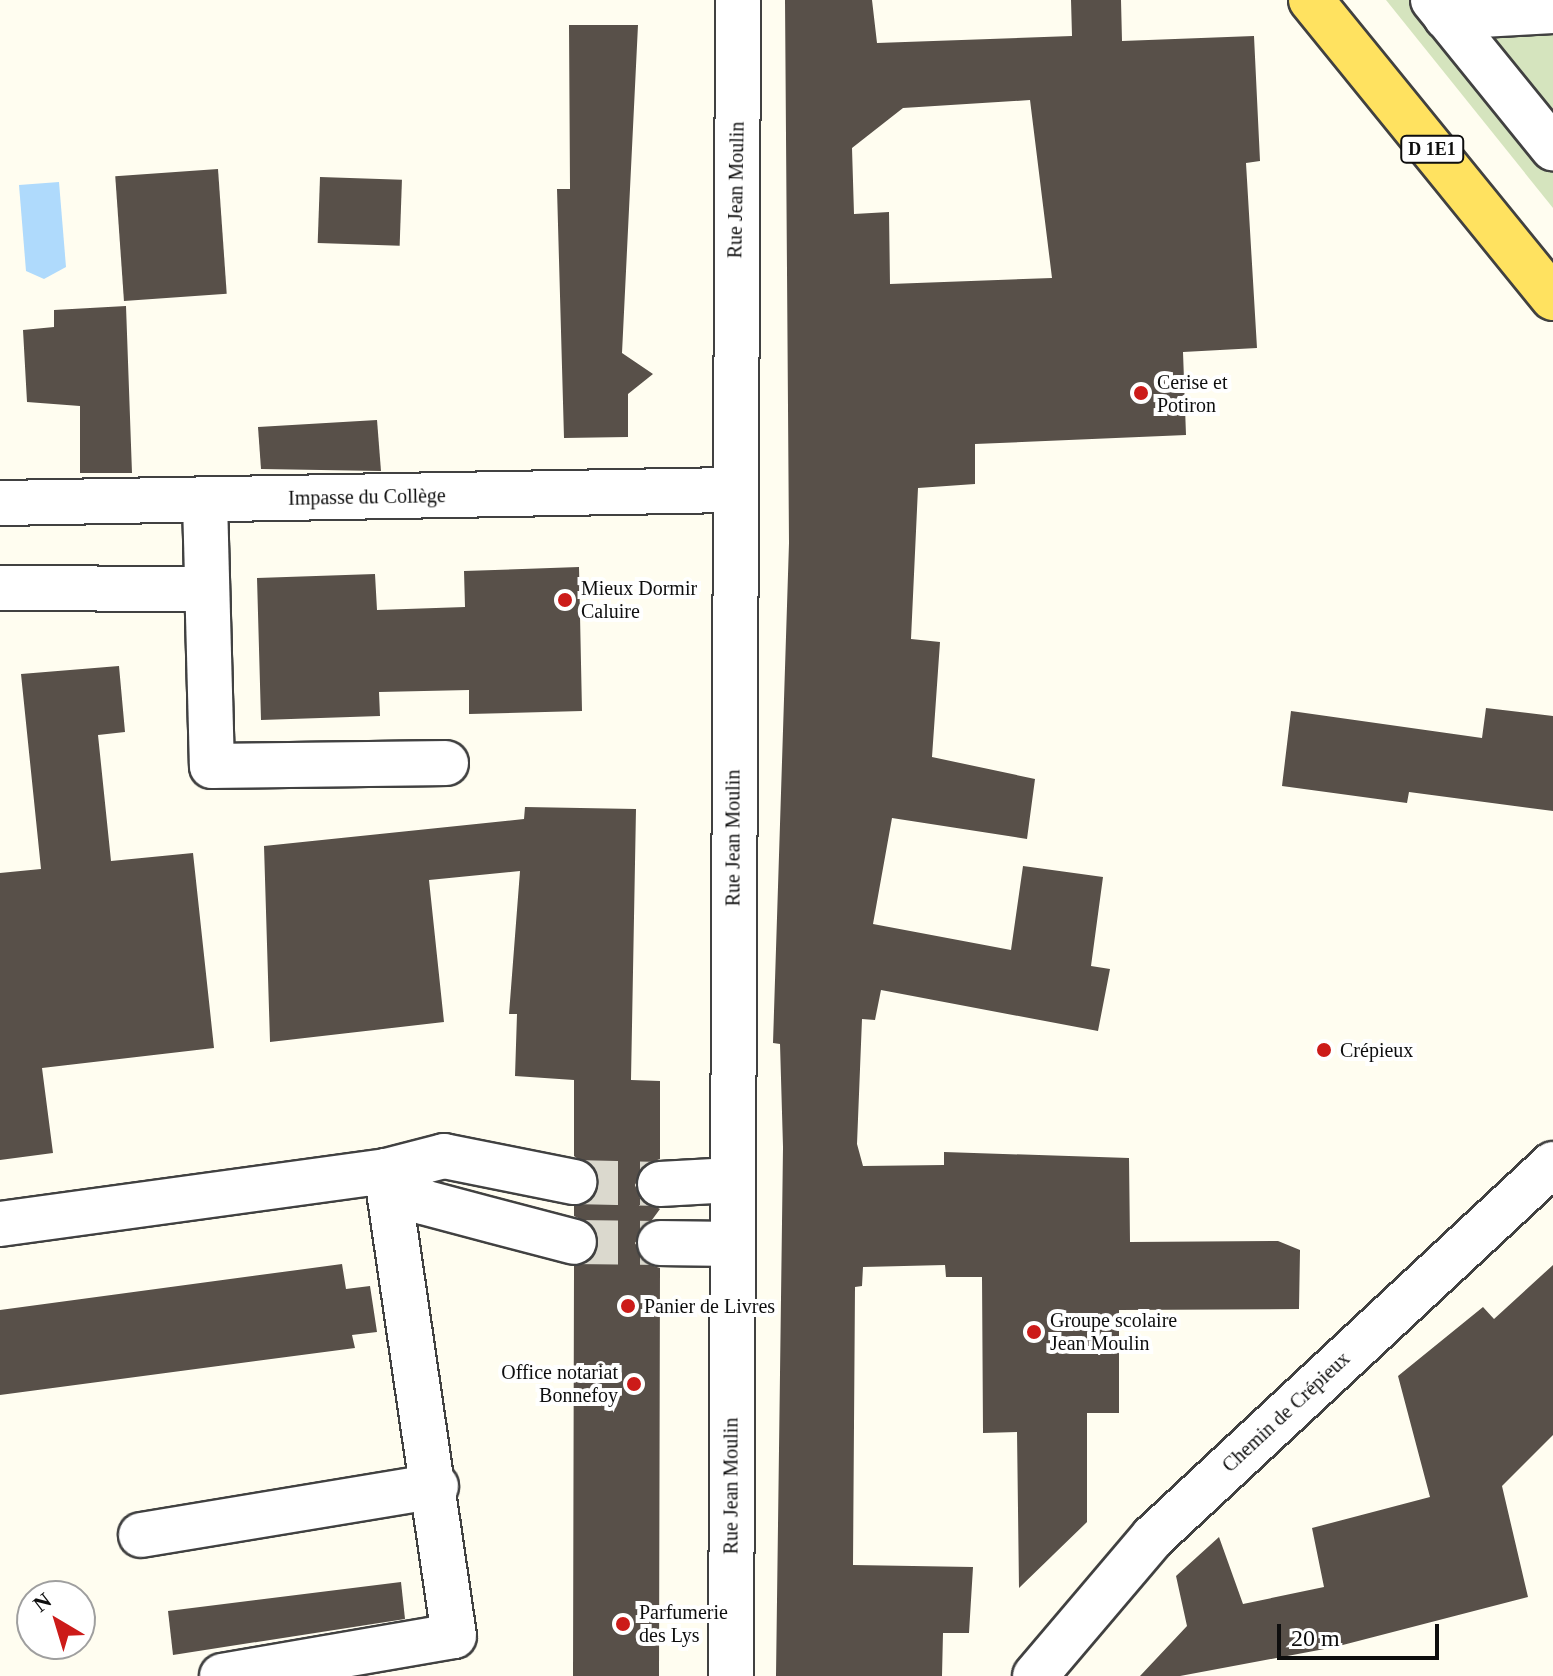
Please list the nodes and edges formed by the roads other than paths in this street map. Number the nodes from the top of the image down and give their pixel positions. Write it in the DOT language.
graph roads {
  1 [pos="738,0"];
  2 [pos="1311,0"];
  3 [pos="1440,8"];
  4 [pos="1553,11"];
  5 [pos="1553,148"];
  6 [pos="1553,298"];
  7 [pos="733,490"];
  8 [pos="205,501"];
  9 [pos="0,503"];
  10 [pos="0,588"];
  11 [pos="207,589"];
  12 [pos="446,763"];
  13 [pos="1553,1164"];
  14 [pos="386,1171"];
  15 [pos="732,1180"];
  16 [pos="574,1182"];
  17 [pos="660,1184"];
  18 [pos="0,1224"];
  19 [pos="574,1242"];
  20 [pos="660,1243"];
  21 [pos="732,1244"];
  22 [pos="436,1486"];
  23 [pos="141,1535"];
  24 [pos="222,1676"];
  25 [pos="731,1676"];
  26 [pos="1035,1676"];
  1 -- 7 [label="street, Rue Jean Moulin"];
  2 -- 6 [label="main road, D 1E1"];
  3 -- 4 [label="street"];
  3 -- 5 [label="street"];
  7 -- 8 [label="street, Impasse du Collège"];
  7 -- 15 [label="street, Rue Jean Moulin"];
  8 -- 9 [label="street, Impasse du Collège"];
  8 -- 11 [label="street"];
  10 -- 11 [label="street"];
  11 -- 12 [label="street"];
  13 -- 26 [label="street, Chemin de Crépieux"];
  14 -- 16 [label="street"];
  14 -- 18 [label="street"];
  14 -- 19 [label="street"];
  14 -- 22 [label="street"];
  15 -- 17 [label="street"];
  15 -- 21 [label="street, Rue Jean Moulin"];
  20 -- 21 [label="street"];
  21 -- 25 [label="street, Rue Jean Moulin"];
  22 -- 23 [label="street"];
  22 -- 24 [label="street"];
}
